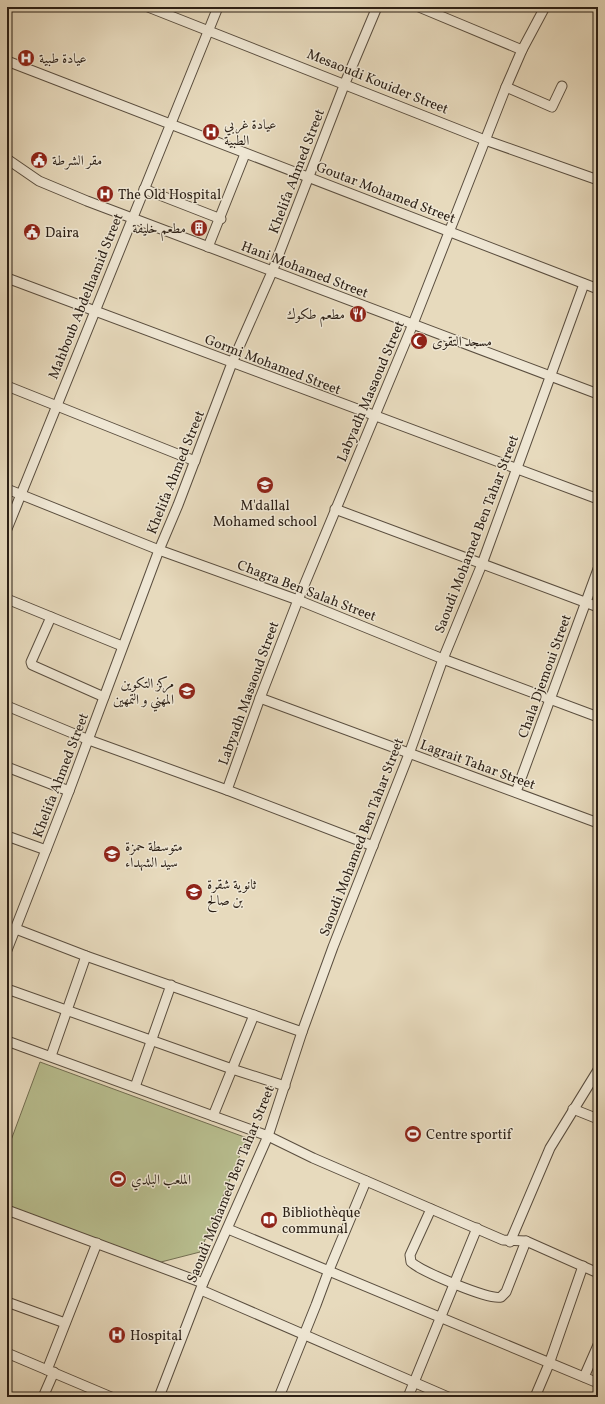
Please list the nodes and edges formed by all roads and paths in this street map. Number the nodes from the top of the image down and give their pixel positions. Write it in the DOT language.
graph roads {
  1 [pos="148,7"];
  2 [pos="218,7"];
  3 [pos="377,7"];
  4 [pos="419,7"];
  5 [pos="545,7"];
  6 [pos="208,30"];
  7 [pos="522,50"];
  8 [pos="7,61"];
  9 [pos="345,83"];
  10 [pos="562,86"];
  11 [pos="506,87"];
  12 [pos="170,125"];
  13 [pos="485,140"];
  14 [pos="245,154"];
  15 [pos="7,159"];
  16 [pos="309,178"];
  17 [pos="598,180"];
  18 [pos="144,189"];
  19 [pos="132,217"];
  20 [pos="220,219"];
  21 [pos="450,231"];
  22 [pos="208,247"];
  23 [pos="272,272"];
  24 [pos="7,278"];
  25 [pos="584,284"];
  26 [pos="598,289"];
  27 [pos="94,312"];
  28 [pos="413,324"];
  29 [pos="232,363"];
  30 [pos="550,377"];
  31 [pos="7,386"];
  32 [pos="598,394"];
  33 [pos="56,406"];
  34 [pos="374,416"];
  35 [pos="195,461"];
  36 [pos="517,469"];
  37 [pos="7,489"];
  38 [pos="21,494"];
  39 [pos="598,499"];
  40 [pos="335,509"];
  41 [pos="7,529"];
  42 [pos="159,550"];
  43 [pos="482,564"];
  44 [pos="598,569"];
  45 [pos="7,600"];
  46 [pos="298,600"];
  47 [pos="585,603"];
  48 [pos="598,608"];
  49 [pos="51,616"];
  50 [pos="122,646"];
  51 [pos="443,659"];
  52 [pos="104,697"];
  53 [pos="260,698"];
  54 [pos="549,699"];
  55 [pos="7,706"];
  56 [pos="598,717"];
  57 [pos="89,740"];
  58 [pos="409,754"];
  59 [pos="7,766"];
  60 [pos="228,790"];
  61 [pos="69,791"];
  62 [pos="516,792"];
  63 [pos="598,823"];
  64 [pos="7,836"];
  65 [pos="373,846"];
  66 [pos="46,850"];
  67 [pos="16,929"];
  68 [pos="8,944"];
  69 [pos="86,956"];
  70 [pos="171,985"];
  71 [pos="7,989"];
  72 [pos="67,1010"];
  73 [pos="254,1015"];
  74 [pos="302,1032"];
  75 [pos="152,1040"];
  76 [pos="7,1041"];
  77 [pos="50,1056"];
  78 [pos="232,1069"];
  79 [pos="598,1070"];
  80 [pos="285,1086"];
  81 [pos="135,1087"];
  82 [pos="573,1109"];
  83 [pos="213,1116"];
  84 [pos="598,1119"];
  85 [pos="268,1136"];
  86 [pos="366,1181"];
  87 [pos="431,1208"];
  88 [pos="7,1210"];
  89 [pos="477,1228"];
  90 [pos="228,1230"];
  91 [pos="526,1241"];
  92 [pos="510,1242"];
  93 [pos="96,1243"];
  94 [pos="583,1266"];
  95 [pos="329,1270"];
  96 [pos="598,1273"];
  97 [pos="455,1284"];
  98 [pos="202,1287"];
  99 [pos="7,1302"];
  100 [pos="440,1318"];
  101 [pos="65,1323"];
  102 [pos="304,1336"];
  103 [pos="598,1345"];
  104 [pos="7,1353"];
  105 [pos="549,1364"];
  106 [pos="50,1371"];
  107 [pos="584,1377"];
  108 [pos="414,1382"];
  109 [pos="598,1383"];
  110 [pos="43,1397"];
  111 [pos="111,1397"];
  112 [pos="159,1397"];
  113 [pos="279,1397"];
  114 [pos="408,1397"];
  115 [pos="448,1397"];
  116 [pos="535,1397"];
  1 -- 6 [label="street, Mesaoudi Kouider Street"];
  2 -- 6 [label="street, Mahboub Abdelhamid Street"];
  3 -- 9 [label="street, Khelifa Ahmed Street"];
  4 -- 7 [label="street"];
  5 -- 7 [label="street, Labyadh Masaoud Street"];
  6 -- 9 [label="street, Mesaoudi Kouider Street"];
  6 -- 12 [label="street, Mahboub Abdelhamid Street"];
  7 -- 11 [label="street, Labyadh Masaoud Street"];
  8 -- 12 [label="street, Goutar Mohamed Street"];
  9 -- 13 [label="street, Mesaoudi Kouider Street"];
  9 -- 16 [label="street, Khelifa Ahmed Street"];
  10 -- 11 [label="street"];
  11 -- 13 [label="street, Labyadh Masaoud Street"];
  12 -- 14 [label="street, Goutar Mohamed Street"];
  12 -- 18 [label="street, Mahboub Abdelhamid Street"];
  13 -- 17 [label="street, Mesaoudi Kouider Street"];
  13 -- 21 [label="street, Labyadh Masaoud Street"];
  14 -- 16 [label="street, Goutar Mohamed Street"];
  14 -- 20 [label="street"];
  15 -- 19 [label="street, Hani Mohamed Street"];
  16 -- 21 [label="street, Goutar Mohamed Street"];
  16 -- 23 [label="street, Khelifa Ahmed Street"];
  18 -- 19 [label="street, Mahboub Abdelhamid Street"];
  18 -- 20 [label="street"];
  19 -- 22 [label="street, Hani Mohamed Street"];
  19 -- 27 [label="street, Mahboub Abdelhamid Street"];
  20 -- 22 [label="street"];
  21 -- 25 [label="street, Goutar Mohamed Street"];
  21 -- 28 [label="street, Labyadh Masaoud Street"];
  22 -- 23 [label="street, Hani Mohamed Street"];
  23 -- 28 [label="street, Hani Mohamed Street"];
  23 -- 29 [label="street, Khelifa Ahmed Street"];
  24 -- 27 [label="street, Gormi Mohamed Street"];
  25 -- 26 [label="street, Goutar Mohamed Street"];
  25 -- 30 [label="street, Saoudi Mohamed Ben Tahar Street"];
  27 -- 29 [label="street, Gormi Mohamed Street"];
  27 -- 33 [label="street, Mahboub Abdelhamid Street"];
  28 -- 30 [label="street, Hani Mohamed Street"];
  28 -- 34 [label="street, Labyadh Masaoud Street"];
  29 -- 34 [label="street, Gormi Mohamed Street"];
  29 -- 35 [label="street, Khelifa Ahmed Street"];
  30 -- 32 [label="street, Hani Mohamed Street"];
  30 -- 36 [label="street, Saoudi Mohamed Ben Tahar Street"];
  31 -- 33 [label="street"];
  33 -- 35 [label="street"];
  33 -- 38 [label="street, Mahboub Abdelhamid Street"];
  34 -- 36 [label="street, Gormi Mohamed Street"];
  34 -- 40 [label="street, Labyadh Masaoud Street"];
  35 -- 42 [label="street, Khelifa Ahmed Street"];
  36 -- 39 [label="street, Gormi Mohamed Street"];
  36 -- 43 [label="street, Saoudi Mohamed Ben Tahar Street"];
  37 -- 38 [label="street, Chagra Ben Salah Street"];
  38 -- 41 [label="street, Mahboub Abdelhamid Street"];
  38 -- 42 [label="street, Chagra Ben Salah Street"];
  40 -- 43 [label="street"];
  40 -- 46 [label="street, Labyadh Masaoud Street"];
  42 -- 46 [label="street, Chagra Ben Salah Street"];
  42 -- 50 [label="street, Khelifa Ahmed Street"];
  43 -- 47 [label="street"];
  43 -- 51 [label="street, Saoudi Mohamed Ben Tahar Street"];
  44 -- 47 [label="street, Chala Djemoui Street"];
  45 -- 49 [label="street"];
  46 -- 51 [label="street, Chagra Ben Salah Street"];
  46 -- 53 [label="street, Labyadh Masaoud Street"];
  47 -- 48 [label="street"];
  47 -- 54 [label="street, Chala Djemoui Street"];
  49 -- 50 [label="street"];
  49 -- 52 [label="street"];
  50 -- 52 [label="street, Khelifa Ahmed Street"];
  51 -- 54 [label="street, Chagra Ben Salah Street"];
  51 -- 58 [label="street, Saoudi Mohamed Ben Tahar Street"];
  52 -- 57 [label="street, Khelifa Ahmed Street"];
  53 -- 58 [label="street, Lagrait Tahar Street"];
  53 -- 60 [label="street, Labyadh Masaoud Street"];
  54 -- 56 [label="street, Chagra Ben Salah Street"];
  54 -- 62 [label="street, Chala Djemoui Street"];
  55 -- 57 [label="street"];
  57 -- 60 [label="street"];
  57 -- 61 [label="street, Khelifa Ahmed Street"];
  58 -- 62 [label="street, Lagrait Tahar Street"];
  58 -- 65 [label="street, Saoudi Mohamed Ben Tahar Street"];
  59 -- 61 [label="street"];
  60 -- 65 [label="street"];
  61 -- 66 [label="street, Khelifa Ahmed Street"];
  62 -- 63 [label="street, Lagrait Tahar Street"];
  64 -- 66 [label="street"];
  65 -- 74 [label="street, Saoudi Mohamed Ben Tahar Street"];
  66 -- 67 [label="street, Khelifa Ahmed Street"];
  67 -- 68 [label="street, Khelifa Ahmed Street"];
  67 -- 69 [label="street"];
  69 -- 70 [label="street"];
  69 -- 72 [label="street"];
  70 -- 73 [label="street"];
  70 -- 75 [label="street"];
  71 -- 72 [label="street"];
  72 -- 75 [label="street"];
  72 -- 77 [label="street"];
  73 -- 74 [label="street"];
  73 -- 78 [label="street"];
  74 -- 80 [label="street, Saoudi Mohamed Ben Tahar Street"];
  75 -- 78 [label="street"];
  75 -- 81 [label="street"];
  76 -- 77 [label="street"];
  77 -- 81 [label="street"];
  78 -- 80 [label="street"];
  78 -- 83 [label="street"];
  79 -- 82 [label="street"];
  80 -- 85 [label="street, Saoudi Mohamed Ben Tahar Street"];
  81 -- 83 [label="street"];
  82 -- 84 [label="street"];
  82 -- 92 [label="street"];
  83 -- 85 [label="street"];
  85 -- 86 [label="street"];
  85 -- 90 [label="street, Saoudi Mohamed Ben Tahar Street"];
  86 -- 87 [label="street"];
  86 -- 95 [label="street"];
  87 -- 89 [label="street"];
  87 -- 97 [label="street"];
  88 -- 93 [label="street"];
  89 -- 92 [label="street"];
  89 -- 97 [label="street"];
  90 -- 95 [label="street"];
  90 -- 98 [label="street, Saoudi Mohamed Ben Tahar Street"];
  91 -- 92 [label="street"];
  91 -- 94 [label="street"];
  91 -- 97 [label="street"];
  93 -- 98 [label="street"];
  93 -- 101 [label="street"];
  94 -- 96 [label="street"];
  94 -- 105 [label="street"];
  95 -- 100 [label="street"];
  95 -- 102 [label="street"];
  97 -- 100 [label="street"];
  98 -- 102 [label="street"];
  98 -- 112 [label="street, Saoudi Mohamed Ben Tahar Street"];
  99 -- 101 [label="street"];
  100 -- 105 [label="street"];
  100 -- 108 [label="street"];
  101 -- 106 [label="street"];
  102 -- 108 [label="street"];
  102 -- 113 [label="street"];
  103 -- 107 [label="street"];
  104 -- 106 [label="street"];
  105 -- 107 [label="street"];
  105 -- 116 [label="street"];
  106 -- 110 [label="street"];
  106 -- 111 [label="street"];
  107 -- 109 [label="street"];
  108 -- 114 [label="street"];
  108 -- 115 [label="street"];
}
